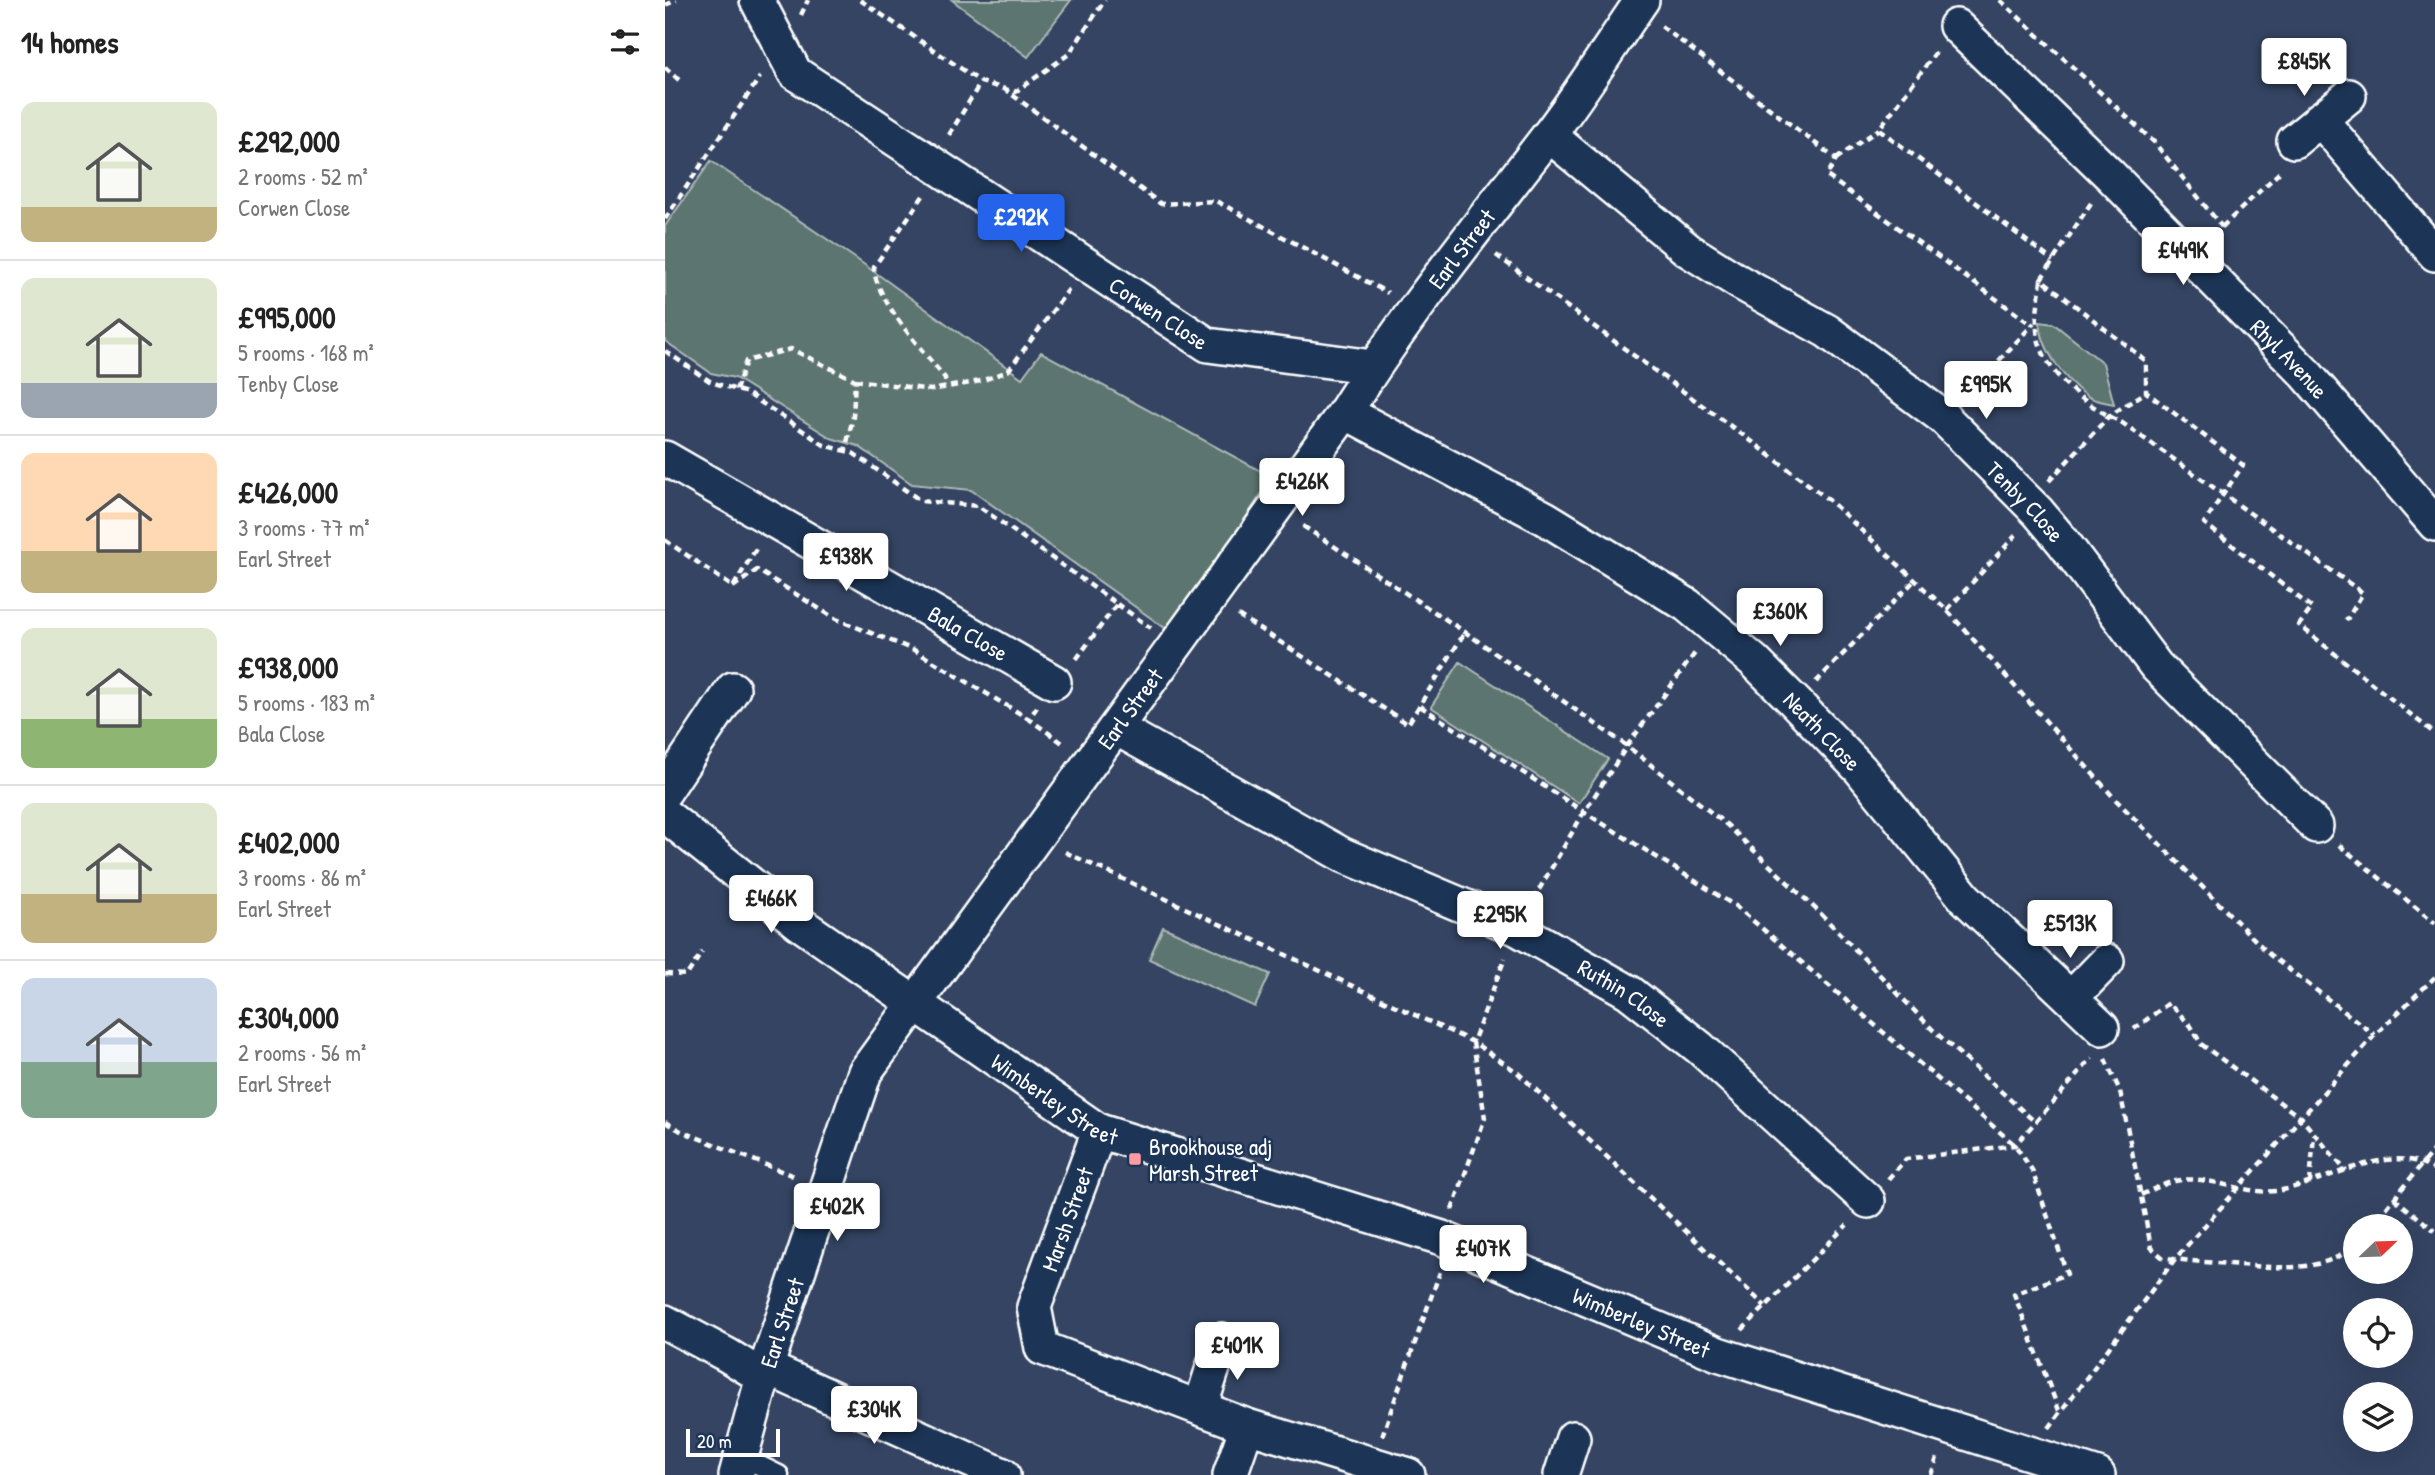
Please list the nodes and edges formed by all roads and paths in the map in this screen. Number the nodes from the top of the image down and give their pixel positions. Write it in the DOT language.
graph roads {
  1 [pos="677,0"];
  2 [pos="757,0"];
  3 [pos="860,0"];
  4 [pos="1105,0"];
  5 [pos="2000,0"];
  6 [pos="1639,4"];
  7 [pos="665,5"];
  8 [pos="1955,26"];
  9 [pos="782,51"];
  10 [pos="665,67"];
  11 [pos="681,82"];
  12 [pos="981,82"];
  13 [pos="1003,88"];
  14 [pos="2349,96"];
  15 [pos="2320,119"];
  16 [pos="1879,128"];
  17 [pos="1549,135"];
  18 [pos="2294,141"];
  19 [pos="1836,159"];
  20 [pos="937,167"];
  21 [pos="2110,175"];
  22 [pos="665,219"];
  23 [pos="2222,227"];
  24 [pos="1469,236"];
  25 [pos="2435,254"];
  26 [pos="2192,258"];
  27 [pos="2053,261"];
  28 [pos="1086,265"];
  29 [pos="2041,279"];
  30 [pos="1416,309"];
  31 [pos="2034,322"];
  32 [pos="665,351"];
  33 [pos="1373,368"];
  34 [pos="855,380"];
  35 [pos="946,387"];
  36 [pos="736,390"];
  37 [pos="2146,392"];
  38 [pos="1345,412"];
  39 [pos="2109,416"];
  40 [pos="1944,418"];
  41 [pos="845,451"];
  42 [pos="665,457"];
  43 [pos="2223,494"];
  44 [pos="2033,507"];
  45 [pos="1276,508"];
  46 [pos="773,520"];
  47 [pos="2435,524"];
  48 [pos="665,540"];
  49 [pos="1916,579"];
  50 [pos="733,587"];
  51 [pos="1210,598"];
  52 [pos="1947,610"];
  53 [pos="2346,621"];
  54 [pos="1714,627"];
  55 [pos="1465,632"];
  56 [pos="1054,682"];
  57 [pos="733,689"];
  58 [pos="1796,703"];
  59 [pos="1420,706"];
  60 [pos="1029,719"];
  61 [pos="1116,728"];
  62 [pos="2435,734"];
  63 [pos="1627,746"];
  64 [pos="1091,762"];
  65 [pos="665,791"];
  66 [pos="1584,812"];
  67 [pos="665,816"];
  68 [pos="2316,826"];
  69 [pos="1035,839"];
  70 [pos="2435,923"];
  71 [pos="1516,928"];
  72 [pos="702,952"];
  73 [pos="2107,961"];
  74 [pos="665,974"];
  75 [pos="2435,977"];
  76 [pos="2071,998"];
  77 [pos="916,1003"];
  78 [pos="2102,1028"];
  79 [pos="2375,1035"];
  80 [pos="1473,1042"];
  81 [pos="2301,1118"];
  82 [pos="665,1122"];
  83 [pos="2035,1122"];
  84 [pos="1099,1131"];
  85 [pos="2314,1134"];
  86 [pos="2015,1145"];
  87 [pos="2435,1148"];
  88 [pos="2424,1162"];
  89 [pos="2435,1170"];
  90 [pos="2346,1171"];
  91 [pos="2310,1183"];
  92 [pos="2238,1188"];
  93 [pos="827,1189"];
  94 [pos="2141,1195"];
  95 [pos="2394,1198"];
  96 [pos="1868,1201"];
  97 [pos="2381,1214"];
  98 [pos="2435,1231"];
  99 [pos="1447,1240"];
  100 [pos="2343,1254"];
  101 [pos="2175,1259"];
  102 [pos="1766,1306"];
  103 [pos="665,1322"];
  104 [pos="1222,1340"];
  105 [pos="1718,1354"];
  106 [pos="765,1373"];
  107 [pos="1200,1408"];
  108 [pos="2060,1413"];
  109 [pos="1247,1426"];
  110 [pos="1573,1438"];
  111 [pos="2030,1454"];
  112 [pos="1372,1464"];
  113 [pos="738,1465"];
  114 [pos="779,1475"];
  115 [pos="1003,1475"];
  116 [pos="1230,1475"];
  117 [pos="1408,1475"];
  118 [pos="1561,1475"];
  119 [pos="2098,1475"];
  1 -- 7 [label="path"];
  2 -- 9 [label="street, Corwen Close"];
  3 -- 12 [label="path"];
  4 -- 13 [label="path"];
  5 -- 23 [label="path"];
  6 -- 17 [label="street, Earl Street"];
  6 -- 19 [label="path"];
  8 -- 16 [label="path"];
  8 -- 21 [label="street, Rhyl Avenue"];
  9 -- 20 [label="street, Corwen Close"];
  9 -- 22 [label="path"];
  10 -- 11 [label="path"];
  12 -- 13 [label="path"];
  12 -- 20 [label="path"];
  13 -- 30 [label="path"];
  14 -- 15 [label="street"];
  15 -- 18 [label="street"];
  15 -- 25 [label="street"];
  16 -- 19 [label="path"];
  16 -- 27 [label="path"];
  17 -- 24 [label="street, Earl Street"];
  17 -- 40 [label="street, Tenby Close"];
  18 -- 23 [label="path"];
  19 -- 31 [label="path"];
  20 -- 28 [label="street, Corwen Close"];
  20 -- 35 [label="path"];
  21 -- 26 [label="street, Rhyl Avenue"];
  21 -- 27 [label="path"];
  23 -- 26 [label="path"];
  24 -- 30 [label="street, Earl Street"];
  24 -- 49 [label="path"];
  26 -- 47 [label="street, Rhyl Avenue"];
  27 -- 29 [label="path"];
  28 -- 33 [label="street, Corwen Close"];
  28 -- 35 [label="path"];
  29 -- 31 [label="path"];
  29 -- 37 [label="path"];
  30 -- 33 [label="street, Earl Street"];
  31 -- 39 [label="path"];
  31 -- 40 [label="path"];
  32 -- 36 [label="path"];
  33 -- 38 [label="street, Earl Street"];
  34 -- 35 [label="path"];
  34 -- 36 [label="path"];
  34 -- 41 [label="path"];
  36 -- 41 [label="path"];
  37 -- 39 [label="path"];
  37 -- 43 [label="path"];
  38 -- 45 [label="street, Earl Street"];
  38 -- 54 [label="street, Neath Close"];
  39 -- 43 [label="path"];
  39 -- 44 [label="path"];
  40 -- 44 [label="street, Tenby Close"];
  41 -- 56 [label="path"];
  42 -- 46 [label="street, Bala Close"];
  43 -- 53 [label="path"];
  43 -- 62 [label="path"];
  44 -- 52 [label="path"];
  44 -- 68 [label="street, Tenby Close"];
  45 -- 51 [label="street, Earl Street"];
  45 -- 55 [label="path"];
  46 -- 50 [label="path"];
  46 -- 56 [label="street, Bala Close"];
  48 -- 50 [label="path"];
  49 -- 52 [label="path"];
  49 -- 58 [label="path"];
  50 -- 60 [label="path"];
  51 -- 59 [label="path"];
  51 -- 61 [label="street, Earl Street"];
  52 -- 79 [label="path"];
  54 -- 58 [label="street, Neath Close"];
  54 -- 63 [label="path"];
  55 -- 59 [label="path"];
  55 -- 63 [label="path"];
  56 -- 60 [label="path"];
  57 -- 65 [label="street"];
  58 -- 76 [label="street, Neath Close"];
  59 -- 66 [label="path"];
  60 -- 64 [label="path"];
  61 -- 64 [label="street, Earl Street"];
  61 -- 71 [label="street, Ruthin Close"];
  63 -- 66 [label="path"];
  63 -- 83 [label="path"];
  64 -- 69 [label="street, Earl Street"];
  66 -- 71 [label="path"];
  66 -- 86 [label="path"];
  67 -- 77 [label="street, Wimberley Street"];
  68 -- 70 [label="path"];
  69 -- 77 [label="street, Earl Street"];
  69 -- 80 [label="path"];
  71 -- 80 [label="path"];
  71 -- 96 [label="street, Ruthin Close"];
  72 -- 74 [label="path"];
  73 -- 76 [label="street"];
  75 -- 79 [label="path"];
  76 -- 78 [label="street, Neath Close"];
  77 -- 84 [label="street, Wimberley Street"];
  77 -- 93 [label="street, Earl Street"];
  78 -- 81 [label="path"];
  79 -- 81 [label="path"];
  80 -- 99 [label="path"];
  80 -- 102 [label="path"];
  81 -- 85 [label="path"];
  81 -- 92 [label="path"];
  82 -- 93 [label="path"];
  83 -- 86 [label="path"];
  83 -- 94 [label="path"];
  84 -- 99 [label="street, Wimberley Street"];
  84 -- 107 [label="street, Marsh Street"];
  85 -- 90 [label="path"];
  85 -- 91 [label="path"];
  86 -- 96 [label="path"];
  86 -- 108 [label="path"];
  87 -- 88 [label="path"];
  88 -- 89 [label="path"];
  88 -- 90 [label="path"];
  88 -- 95 [label="path"];
  90 -- 91 [label="path"];
  91 -- 92 [label="path"];
  92 -- 94 [label="path"];
  92 -- 101 [label="path"];
  93 -- 106 [label="street, Earl Street"];
  94 -- 101 [label="path"];
  95 -- 97 [label="path"];
  95 -- 98 [label="path"];
  96 -- 102 [label="path"];
  99 -- 105 [label="street, Wimberley Street"];
  99 -- 112 [label="path"];
  100 -- 101 [label="path"];
  101 -- 108 [label="path"];
  102 -- 105 [label="path"];
  103 -- 106 [label="street"];
  104 -- 107 [label="street"];
  105 -- 111 [label="street, Wimberley Street"];
  106 -- 113 [label="street, Earl Street"];
  106 -- 115 [label="street"];
  107 -- 109 [label="street"];
  108 -- 111 [label="path"];
  109 -- 112 [label="street"];
  109 -- 116 [label="street"];
  110 -- 118 [label="street"];
  111 -- 119 [label="street, Wimberley Street"];
  112 -- 117 [label="street"];
  113 -- 114 [label="lane"];
}
